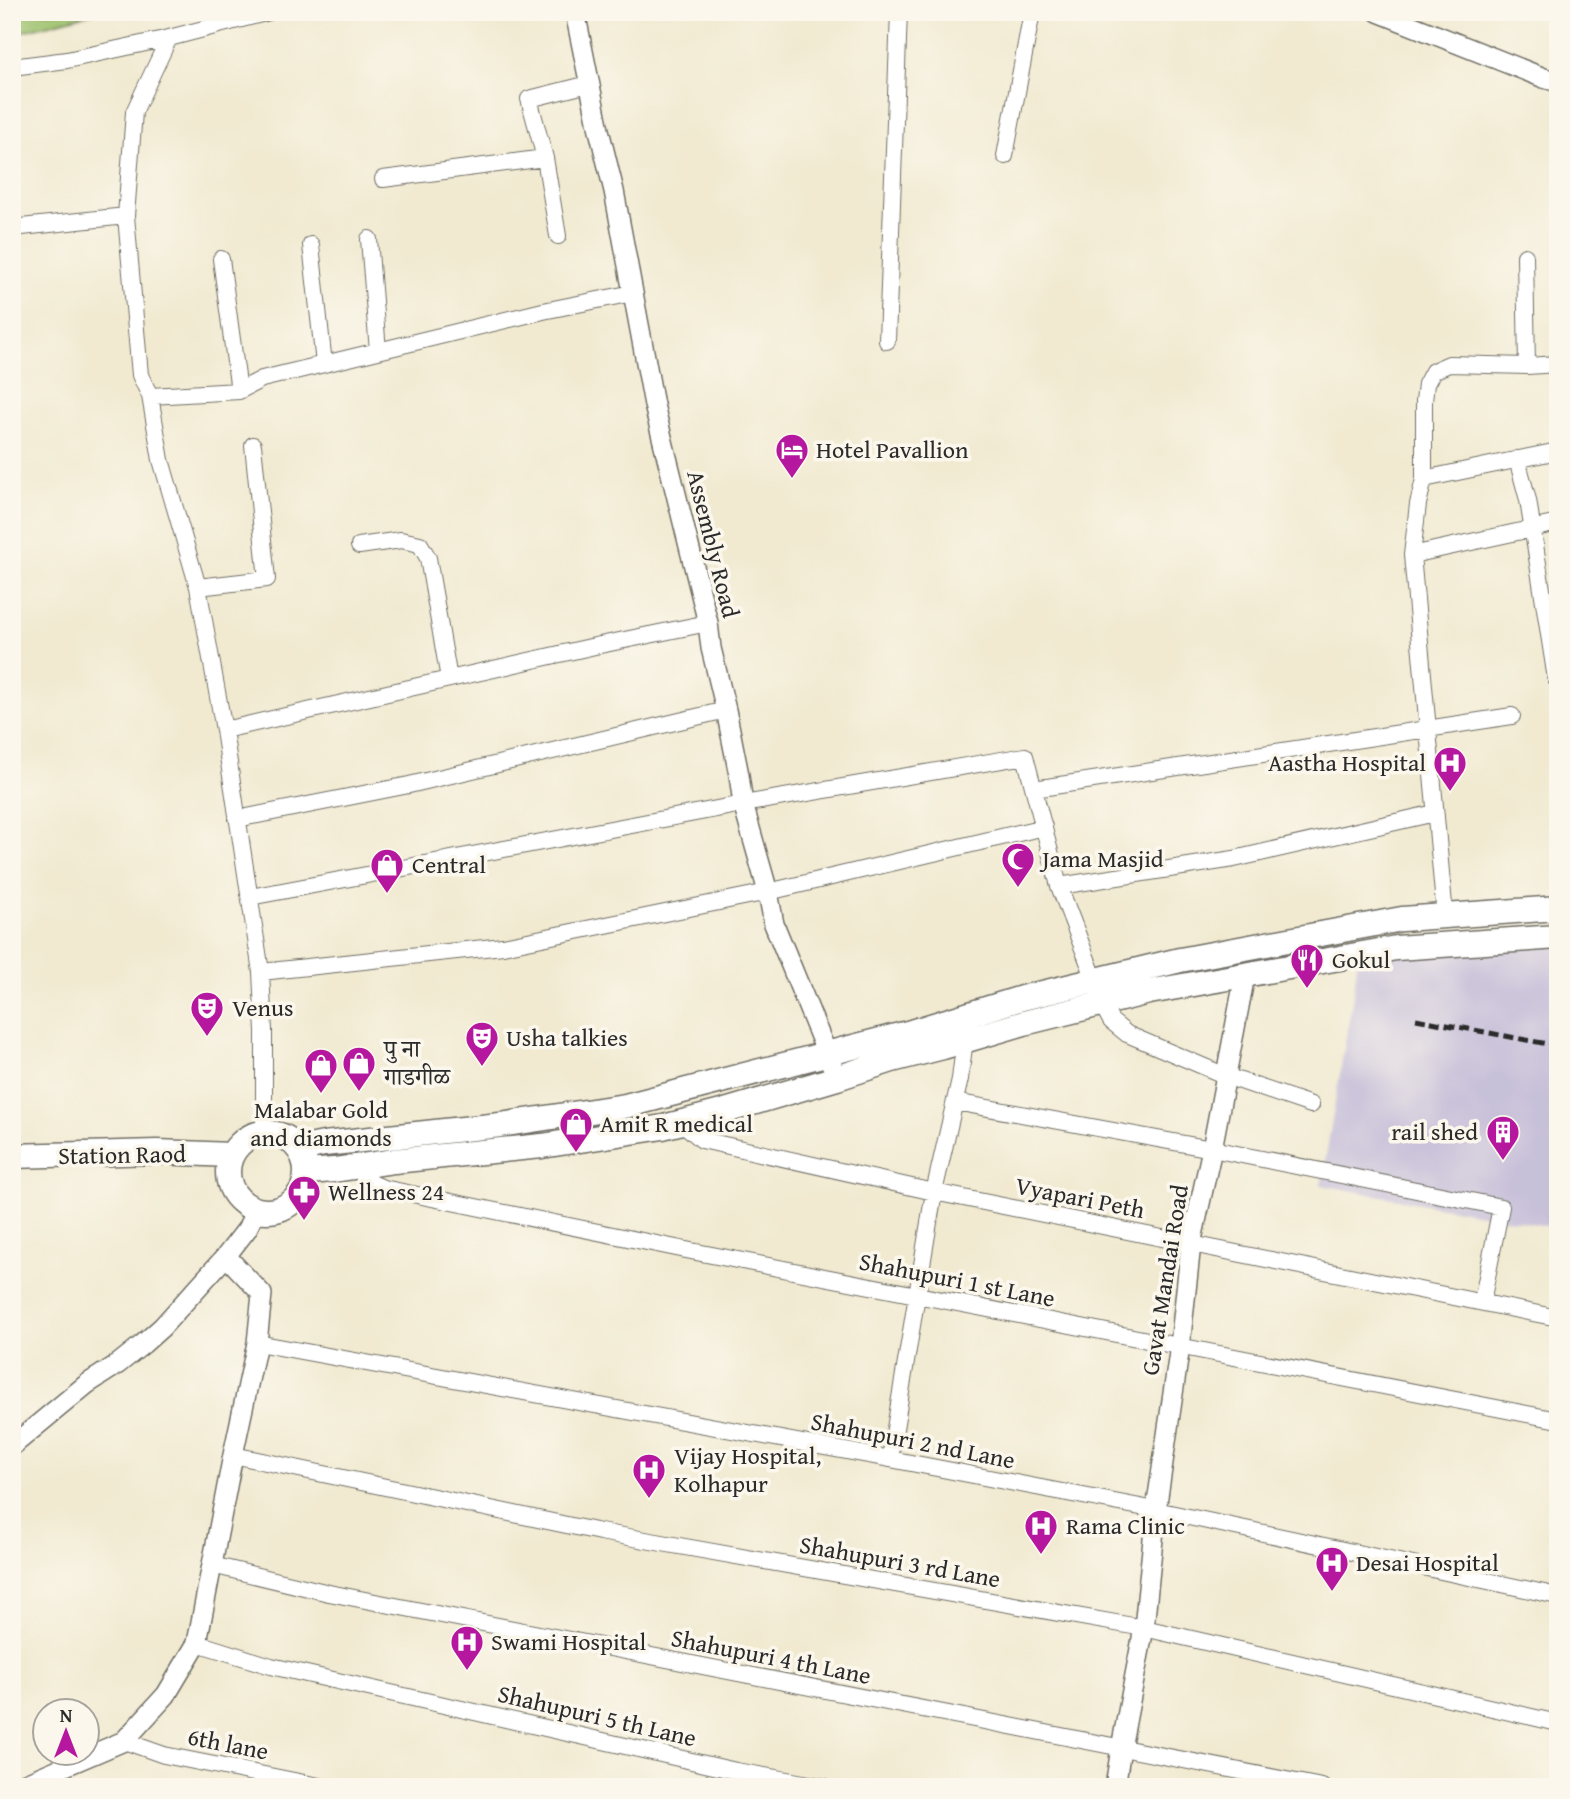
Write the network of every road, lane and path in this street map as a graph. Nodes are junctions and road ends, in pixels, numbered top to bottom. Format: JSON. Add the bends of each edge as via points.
{"nodes":[{"id":1,"x":269,"y":12,"type":"edge"},
{"id":2,"x":575,"y":12,"type":"edge"},
{"id":3,"x":899,"y":12,"type":"edge"},
{"id":4,"x":1032,"y":12,"type":"edge"},
{"id":5,"x":1378,"y":12,"type":"edge"},
{"id":6,"x":169,"y":38,"type":"junction"},
{"id":7,"x":12,"y":67,"type":"edge"},
{"id":8,"x":1558,"y":82,"type":"edge"},
{"id":9,"x":589,"y":84,"type":"junction"},
{"id":10,"x":1005,"y":156,"type":"dead end"},
{"id":11,"x":545,"y":158,"type":"junction"},
{"id":12,"x":383,"y":179,"type":"dead end"},
{"id":13,"x":127,"y":216,"type":"junction"},
{"id":14,"x":12,"y":228,"type":"edge"},
{"id":15,"x":558,"y":236,"type":"dead end"},
{"id":16,"x":369,"y":239,"type":"dead end"},
{"id":17,"x":311,"y":245,"type":"dead end"},
{"id":18,"x":1525,"y":256,"type":"dead end"},
{"id":19,"x":221,"y":259,"type":"dead end"},
{"id":20,"x":633,"y":293,"type":"junction"},
{"id":21,"x":887,"y":341,"type":"dead end"},
{"id":22,"x":377,"y":351,"type":"junction"},
{"id":23,"x":324,"y":364,"type":"junction"},
{"id":24,"x":1558,"y":364,"type":"edge"},
{"id":25,"x":1527,"y":366,"type":"junction"},
{"id":26,"x":239,"y":391,"type":"junction"},
{"id":27,"x":150,"y":396,"type":"junction"},
{"id":28,"x":254,"y":445,"type":"dead end"},
{"id":29,"x":1558,"y":451,"type":"edge"},
{"id":30,"x":1517,"y":459,"type":"junction"},
{"id":31,"x":1424,"y":479,"type":"junction"},
{"id":32,"x":1558,"y":523,"type":"edge"},
{"id":33,"x":1533,"y":528,"type":"junction"},
{"id":34,"x":359,"y":546,"type":"dead end"},
{"id":35,"x":1412,"y":555,"type":"junction"},
{"id":36,"x":198,"y":587,"type":"junction"},
{"id":37,"x":708,"y":623,"type":"junction"},
{"id":38,"x":449,"y":679,"type":"junction"},
{"id":39,"x":1556,"y":679,"type":"dead end"},
{"id":40,"x":726,"y":710,"type":"junction"},
{"id":41,"x":1512,"y":716,"type":"dead end"},
{"id":42,"x":1427,"y":729,"type":"junction"},
{"id":43,"x":223,"y":730,"type":"junction"},
{"id":44,"x":1034,"y":789,"type":"junction"},
{"id":45,"x":743,"y":804,"type":"junction"},
{"id":46,"x":1435,"y":813,"type":"junction"},
{"id":47,"x":237,"y":819,"type":"junction"},
{"id":48,"x":1044,"y":827,"type":"junction"},
{"id":49,"x":1059,"y":886,"type":"junction"},
{"id":50,"x":768,"y":892,"type":"junction"},
{"id":51,"x":250,"y":897,"type":"junction"},
{"id":52,"x":1558,"y":908,"type":"edge"},
{"id":53,"x":1445,"y":916,"type":"junction"},
{"id":54,"x":1558,"y":937,"type":"edge"},
{"id":55,"x":261,"y":972,"type":"junction"},
{"id":56,"x":1245,"y":975,"type":"junction"},
{"id":57,"x":1095,"y":980,"type":"junction"},
{"id":58,"x":1102,"y":1004,"type":"junction"},
{"id":59,"x":965,"y":1040,"type":"junction"},
{"id":60,"x":829,"y":1055,"type":"junction"},
{"id":61,"x":1226,"y":1076,"type":"junction"},
{"id":62,"x":837,"y":1078,"type":"junction"},
{"id":63,"x":955,"y":1102,"type":"junction"},
{"id":64,"x":1311,"y":1105,"type":"dead end"},
{"id":65,"x":682,"y":1123,"type":"junction"},
{"id":66,"x":264,"y":1133,"type":"junction"},
{"id":67,"x":1212,"y":1149,"type":"junction"},
{"id":68,"x":12,"y":1156,"type":"edge"},
{"id":69,"x":229,"y":1163,"type":"junction"},
{"id":70,"x":359,"y":1165,"type":"junction"},
{"id":71,"x":12,"y":1170,"type":"edge"},
{"id":72,"x":303,"y":1171,"type":"junction"},
{"id":73,"x":934,"y":1192,"type":"junction"},
{"id":74,"x":257,"y":1210,"type":"junction"},
{"id":75,"x":1191,"y":1244,"type":"junction"},
{"id":76,"x":226,"y":1256,"type":"junction"},
{"id":77,"x":918,"y":1295,"type":"junction"},
{"id":78,"x":1482,"y":1302,"type":"junction"},
{"id":79,"x":1558,"y":1318,"type":"edge"},
{"id":80,"x":257,"y":1343,"type":"junction"},
{"id":81,"x":1180,"y":1346,"type":"junction"},
{"id":82,"x":1558,"y":1420,"type":"edge"},
{"id":83,"x":12,"y":1446,"type":"edge"},
{"id":84,"x":233,"y":1455,"type":"junction"},
{"id":85,"x":890,"y":1459,"type":"junction"},
{"id":86,"x":1156,"y":1510,"type":"junction"},
{"id":87,"x":212,"y":1564,"type":"junction"},
{"id":88,"x":1558,"y":1596,"type":"edge"},
{"id":89,"x":1144,"y":1628,"type":"junction"},
{"id":90,"x":197,"y":1643,"type":"junction"},
{"id":91,"x":1558,"y":1723,"type":"edge"},
{"id":92,"x":124,"y":1741,"type":"junction"},
{"id":93,"x":1121,"y":1748,"type":"junction"},
{"id":94,"x":16,"y":1787,"type":"edge"},
{"id":95,"x":324,"y":1787,"type":"edge"},
{"id":96,"x":826,"y":1787,"type":"edge"},
{"id":97,"x":1115,"y":1787,"type":"edge"},
{"id":98,"x":1322,"y":1787,"type":"edge"}],
"edges":[{"from":1,"to":6,"type":"street"},
{"from":2,"to":9,"type":"street","name":"Assembly Road"},
{"from":3,"to":21,"type":"street"},
{"from":4,"to":10,"type":"street"},
{"from":5,"to":8,"type":"street"},
{"from":6,"to":7,"type":"street"},
{"from":6,"to":13,"type":"street","via":[[134,112]]},
{"from":9,"to":11,"type":"street","via":[[529,99]]},
{"from":9,"to":20,"type":"street","name":"Assembly Road"},
{"from":11,"to":12,"type":"street"},
{"from":11,"to":15,"type":"street"},
{"from":13,"to":14,"type":"street"},
{"from":13,"to":27,"type":"street","via":[[140,375]]},
{"from":16,"to":22,"type":"street"},
{"from":17,"to":23,"type":"street"},
{"from":18,"to":25,"type":"street"},
{"from":19,"to":26,"type":"street"},
{"from":20,"to":22,"type":"street"},
{"from":20,"to":37,"type":"street","name":"Assembly Road","via":[[654,405]]},
{"from":22,"to":23,"type":"street"},
{"from":23,"to":26,"type":"street","via":[[262,379]]},
{"from":24,"to":25,"type":"street"},
{"from":25,"to":31,"type":"street","via":[[1449,364],[1433,371],[1424,401]]},
{"from":26,"to":27,"type":"street"},
{"from":27,"to":36,"type":"street","via":[[162,460]]},
{"from":28,"to":36,"type":"street","via":[[267,579]]},
{"from":29,"to":30,"type":"street"},
{"from":30,"to":31,"type":"street"},
{"from":30,"to":33,"type":"street"},
{"from":31,"to":35,"type":"street"},
{"from":32,"to":33,"type":"street"},
{"from":33,"to":35,"type":"street"},
{"from":33,"to":39,"type":"street"},
{"from":34,"to":38,"type":"street","via":[[401,540],[420,544],[428,558]]},
{"from":35,"to":42,"type":"street"},
{"from":36,"to":43,"type":"street"},
{"from":37,"to":38,"type":"street"},
{"from":37,"to":40,"type":"street","name":"Assembly Road"},
{"from":38,"to":43,"type":"street"},
{"from":40,"to":45,"type":"street","name":"Assembly Road"},
{"from":40,"to":47,"type":"street","via":[[409,785]]},
{"from":41,"to":42,"type":"street"},
{"from":42,"to":44,"type":"street"},
{"from":42,"to":46,"type":"street"},
{"from":43,"to":47,"type":"street"},
{"from":44,"to":45,"type":"street","via":[[1025,756]]},
{"from":44,"to":48,"type":"street"},
{"from":45,"to":50,"type":"street","name":"Assembly Road"},
{"from":45,"to":51,"type":"street"},
{"from":46,"to":49,"type":"street","via":[[1234,859]]},
{"from":46,"to":53,"type":"street"},
{"from":47,"to":51,"type":"street"},
{"from":48,"to":49,"type":"street"},
{"from":48,"to":50,"type":"street"},
{"from":49,"to":57,"type":"street"},
{"from":50,"to":55,"type":"street","via":[[503,946]]},
{"from":50,"to":60,"type":"street","name":"Assembly Road","via":[[774,924]]},
{"from":51,"to":55,"type":"street"},
{"from":52,"to":53,"type":"highway"},
{"from":53,"to":57,"type":"highway","via":[[1371,924]]},
{"from":54,"to":56,"type":"highway","via":[[1396,948]]},
{"from":55,"to":66,"type":"street"},
{"from":56,"to":58,"type":"highway"},
{"from":56,"to":61,"type":"street","name":"Gavat Mandai Road"},
{"from":57,"to":58,"type":"street"},
{"from":57,"to":60,"type":"highway"},
{"from":58,"to":59,"type":"highway"},
{"from":58,"to":61,"type":"street","via":[[1111,1021],[1127,1034]]},
{"from":59,"to":62,"type":"highway"},
{"from":59,"to":63,"type":"street"},
{"from":60,"to":62,"type":"street","name":"Assembly Road"},
{"from":60,"to":72,"type":"highway","via":[[625,1106],[500,1125],[324,1143]]},
{"from":61,"to":64,"type":"street"},
{"from":61,"to":67,"type":"street","name":"Gavat Mandai Road"},
{"from":62,"to":65,"type":"highway"},
{"from":63,"to":67,"type":"street"},
{"from":63,"to":73,"type":"street"},
{"from":65,"to":70,"type":"highway","via":[[542,1146]]},
{"from":65,"to":73,"type":"street","name":"Vyapari Peth","via":[[702,1139]]},
{"from":66,"to":69,"type":"highway","via":[[239,1144]]},
{"from":66,"to":72,"type":"highway","via":[[287,1138]]},
{"from":67,"to":75,"type":"street","name":"Gavat Mandai Road"},
{"from":67,"to":78,"type":"street","via":[[1501,1207]]},
{"from":68,"to":69,"type":"highway","name":"Station Raod","via":[[157,1152]]},
{"from":69,"to":71,"type":"highway"},
{"from":69,"to":74,"type":"highway","via":[[232,1192]]},
{"from":70,"to":72,"type":"highway"},
{"from":70,"to":77,"type":"street","name":"Shahupuri 1 st Lane","via":[[365,1180],[383,1188]]},
{"from":72,"to":74,"type":"highway","via":[[296,1200],[277,1211]]},
{"from":73,"to":75,"type":"street","name":"Vyapari Peth"},
{"from":73,"to":77,"type":"street"},
{"from":74,"to":76,"type":"street"},
{"from":75,"to":78,"type":"street","name":"Vyapari Peth"},
{"from":75,"to":81,"type":"street","name":"Gavat Mandai Road"},
{"from":76,"to":80,"type":"street","via":[[262,1294]]},
{"from":76,"to":83,"type":"street","via":[[143,1344]]},
{"from":77,"to":81,"type":"street","name":"Shahupuri 1 st Lane"},
{"from":77,"to":85,"type":"street"},
{"from":78,"to":79,"type":"street","name":"Vyapari Peth"},
{"from":80,"to":84,"type":"street"},
{"from":80,"to":85,"type":"street","name":"Shahupuri 2 nd Lane"},
{"from":81,"to":82,"type":"street","name":"Shahupuri 1 st Lane"},
{"from":81,"to":86,"type":"street","name":"Gavat Mandai Road"},
{"from":84,"to":87,"type":"street"},
{"from":84,"to":89,"type":"street","name":"Shahupuri 3 rd Lane","via":[[600,1532]]},
{"from":85,"to":86,"type":"street","name":"Shahupuri 2 nd Lane"},
{"from":86,"to":88,"type":"street","name":"Shahupuri 2 nd Lane"},
{"from":86,"to":89,"type":"street","name":"Gavat Mandai Road"},
{"from":87,"to":90,"type":"street"},
{"from":87,"to":93,"type":"street","name":"Shahupuri 4 th Lane","via":[[329,1594]]},
{"from":89,"to":91,"type":"street","name":"Shahupuri 3 rd Lane"},
{"from":89,"to":93,"type":"street"},
{"from":90,"to":92,"type":"street","via":[[166,1695]]},
{"from":90,"to":96,"type":"street","name":"Shahupuri 5 th Lane","via":[[271,1667]]},
{"from":92,"to":94,"type":"street"},
{"from":92,"to":95,"type":"street","name":"6th lane","via":[[164,1755]]},
{"from":93,"to":97,"type":"street"},
{"from":93,"to":98,"type":"street","name":"Shahupuri 4 th Lane"}]}
